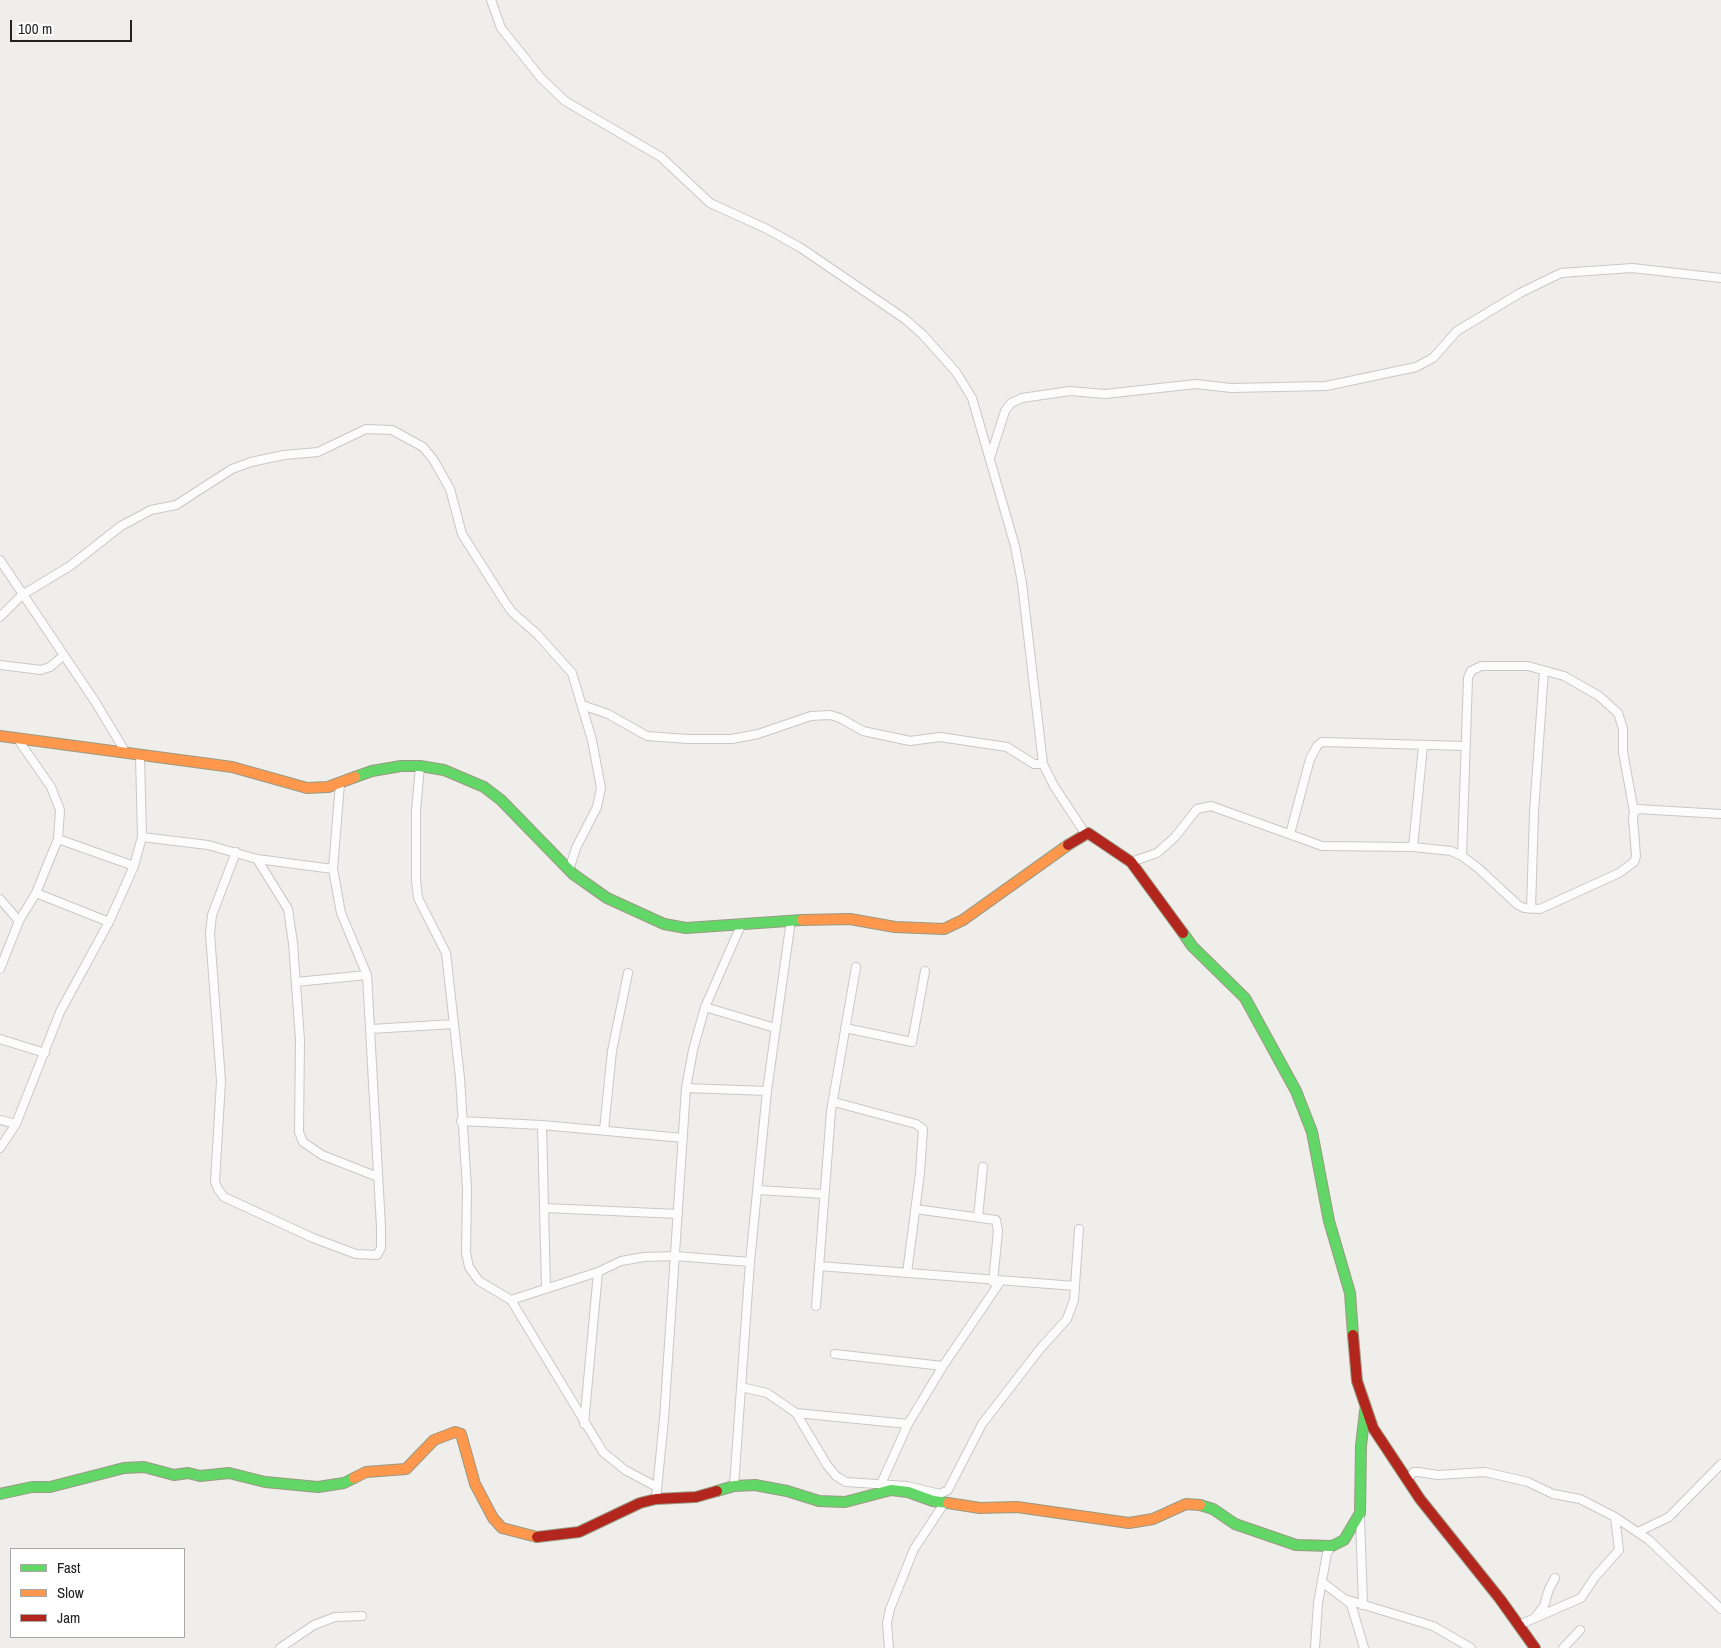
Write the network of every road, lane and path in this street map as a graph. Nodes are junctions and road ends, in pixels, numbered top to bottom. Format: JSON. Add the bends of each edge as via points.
{"nodes":[{"id":1,"x":491,"y":0,"type":"edge"},
{"id":2,"x":1721,"y":278,"type":"edge"},
{"id":3,"x":990,"y":458,"type":"junction"},
{"id":4,"x":0,"y":560,"type":"edge"},
{"id":5,"x":22,"y":595,"type":"junction"},
{"id":6,"x":0,"y":616,"type":"edge"},
{"id":7,"x":63,"y":656,"type":"junction"},
{"id":8,"x":0,"y":665,"type":"edge"},
{"id":9,"x":1544,"y":670,"type":"junction"},
{"id":10,"x":582,"y":705,"type":"junction"},
{"id":11,"x":0,"y":736,"type":"edge"},
{"id":12,"x":17,"y":738,"type":"junction"},
{"id":13,"x":1423,"y":746,"type":"junction"},
{"id":14,"x":1465,"y":746,"type":"junction"},
{"id":15,"x":126,"y":753,"type":"junction"},
{"id":16,"x":140,"y":756,"type":"junction"},
{"id":17,"x":1042,"y":764,"type":"junction"},
{"id":18,"x":420,"y":766,"type":"junction"},
{"id":19,"x":340,"y":783,"type":"junction"},
{"id":20,"x":1634,"y":812,"type":"junction"},
{"id":21,"x":1721,"y":814,"type":"edge"},
{"id":22,"x":1085,"y":833,"type":"junction"},
{"id":23,"x":1290,"y":834,"type":"junction"},
{"id":24,"x":142,"y":837,"type":"junction"},
{"id":25,"x":58,"y":839,"type":"junction"},
{"id":26,"x":1412,"y":847,"type":"junction"},
{"id":27,"x":236,"y":852,"type":"junction"},
{"id":28,"x":1462,"y":856,"type":"junction"},
{"id":29,"x":257,"y":859,"type":"junction"},
{"id":30,"x":1131,"y":862,"type":"junction"},
{"id":31,"x":134,"y":866,"type":"junction"},
{"id":32,"x":333,"y":869,"type":"junction"},
{"id":33,"x":569,"y":870,"type":"junction"},
{"id":34,"x":36,"y":892,"type":"junction"},
{"id":35,"x":0,"y":900,"type":"edge"},
{"id":36,"x":1531,"y":909,"type":"junction"},
{"id":37,"x":791,"y":920,"type":"junction"},
{"id":38,"x":19,"y":921,"type":"junction"},
{"id":39,"x":109,"y":922,"type":"junction"},
{"id":40,"x":742,"y":923,"type":"junction"},
{"id":41,"x":856,"y":967,"type":"dead end"},
{"id":42,"x":0,"y":969,"type":"edge"},
{"id":43,"x":925,"y":971,"type":"dead end"},
{"id":44,"x":628,"y":973,"type":"dead end"},
{"id":45,"x":367,"y":975,"type":"junction"},
{"id":46,"x":296,"y":982,"type":"junction"},
{"id":47,"x":705,"y":1008,"type":"junction"},
{"id":48,"x":454,"y":1024,"type":"junction"},
{"id":49,"x":776,"y":1028,"type":"junction"},
{"id":50,"x":846,"y":1028,"type":"junction"},
{"id":51,"x":371,"y":1029,"type":"junction"},
{"id":52,"x":0,"y":1039,"type":"edge"},
{"id":53,"x":45,"y":1053,"type":"junction"},
{"id":54,"x":686,"y":1088,"type":"junction"},
{"id":55,"x":768,"y":1091,"type":"junction"},
{"id":56,"x":834,"y":1102,"type":"junction"},
{"id":57,"x":0,"y":1120,"type":"edge"},
{"id":58,"x":461,"y":1121,"type":"junction"},
{"id":59,"x":16,"y":1124,"type":"junction"},
{"id":60,"x":542,"y":1125,"type":"junction"},
{"id":61,"x":604,"y":1130,"type":"junction"},
{"id":62,"x":683,"y":1138,"type":"junction"},
{"id":63,"x":0,"y":1148,"type":"edge"},
{"id":64,"x":983,"y":1167,"type":"dead end"},
{"id":65,"x":378,"y":1177,"type":"junction"},
{"id":66,"x":758,"y":1190,"type":"junction"},
{"id":67,"x":824,"y":1194,"type":"junction"},
{"id":68,"x":545,"y":1208,"type":"junction"},
{"id":69,"x":915,"y":1209,"type":"junction"},
{"id":70,"x":678,"y":1214,"type":"junction"},
{"id":71,"x":978,"y":1217,"type":"junction"},
{"id":72,"x":1079,"y":1229,"type":"dead end"},
{"id":73,"x":675,"y":1256,"type":"junction"},
{"id":74,"x":750,"y":1262,"type":"junction"},
{"id":75,"x":819,"y":1266,"type":"junction"},
{"id":76,"x":598,"y":1272,"type":"junction"},
{"id":77,"x":907,"y":1273,"type":"junction"},
{"id":78,"x":996,"y":1282,"type":"junction"},
{"id":79,"x":1075,"y":1286,"type":"junction"},
{"id":80,"x":546,"y":1288,"type":"junction"},
{"id":81,"x":512,"y":1300,"type":"junction"},
{"id":82,"x":816,"y":1306,"type":"dead end"},
{"id":83,"x":835,"y":1354,"type":"dead end"},
{"id":84,"x":944,"y":1366,"type":"junction"},
{"id":85,"x":741,"y":1387,"type":"junction"},
{"id":86,"x":1365,"y":1408,"type":"junction"},
{"id":87,"x":796,"y":1413,"type":"junction"},
{"id":88,"x":584,"y":1424,"type":"junction"},
{"id":89,"x":908,"y":1424,"type":"junction"},
{"id":90,"x":1721,"y":1464,"type":"edge"},
{"id":91,"x":1407,"y":1479,"type":"junction"},
{"id":92,"x":880,"y":1484,"type":"junction"},
{"id":93,"x":734,"y":1486,"type":"junction"},
{"id":94,"x":657,"y":1487,"type":"junction"},
{"id":95,"x":0,"y":1494,"type":"edge"},
{"id":96,"x":656,"y":1499,"type":"junction"},
{"id":97,"x":945,"y":1502,"type":"junction"},
{"id":98,"x":1360,"y":1513,"type":"junction"},
{"id":99,"x":1615,"y":1517,"type":"junction"},
{"id":100,"x":1638,"y":1532,"type":"junction"},
{"id":101,"x":1332,"y":1546,"type":"junction"},
{"id":102,"x":1555,"y":1578,"type":"dead end"},
{"id":103,"x":1322,"y":1582,"type":"junction"},
{"id":104,"x":1348,"y":1600,"type":"junction"},
{"id":105,"x":1363,"y":1605,"type":"junction"},
{"id":106,"x":1721,"y":1609,"type":"edge"},
{"id":107,"x":362,"y":1616,"type":"dead end"},
{"id":108,"x":1536,"y":1616,"type":"junction"},
{"id":109,"x":1519,"y":1625,"type":"junction"},
{"id":110,"x":1580,"y":1630,"type":"dead end"},
{"id":111,"x":280,"y":1648,"type":"edge"},
{"id":112,"x":889,"y":1648,"type":"edge"},
{"id":113,"x":1315,"y":1648,"type":"edge"},
{"id":114,"x":1364,"y":1648,"type":"edge"},
{"id":115,"x":1470,"y":1648,"type":"edge"},
{"id":116,"x":1534,"y":1648,"type":"edge"},
{"id":117,"x":1563,"y":1648,"type":"edge"}],
"edges":[{"from":1,"to":3,"type":"street","via":[[501,28],[541,78],[566,101],[661,157],[710,203],[801,248],[924,334],[956,372],[972,398]]},
{"from":2,"to":3,"type":"street","via":[[1632,268],[1561,272],[1520,292],[1457,331],[1433,358],[1416,367],[1326,386],[1231,388],[1196,384],[1105,394],[1070,391],[1022,398],[1010,403],[1005,410]]},
{"from":3,"to":17,"type":"street","via":[[1022,582]]},
{"from":4,"to":5,"type":"street"},
{"from":5,"to":6,"type":"street"},
{"from":5,"to":7,"type":"street"},
{"from":5,"to":10,"type":"street","via":[[70,566],[122,526],[151,510],[176,505],[232,469],[284,455],[318,452],[366,429],[392,430],[423,447],[433,459],[450,489],[462,534],[512,612],[572,673]]},
{"from":7,"to":8,"type":"street","via":[[50,667],[40,670]]},
{"from":7,"to":15,"type":"street"},
{"from":9,"to":14,"type":"street","via":[[1502,665],[1481,666],[1471,671]]},
{"from":9,"to":20,"type":"street","via":[[1564,676],[1599,696],[1618,713]]},
{"from":9,"to":36,"type":"street"},
{"from":10,"to":17,"type":"street","via":[[608,714],[647,736],[732,739],[811,716],[830,715],[863,731],[910,741],[940,737],[1007,747],[1034,764]]},
{"from":10,"to":33,"type":"street","via":[[601,794]]},
{"from":11,"to":12,"type":"street"},
{"from":12,"to":15,"type":"street"},
{"from":12,"to":25,"type":"street","via":[[51,787],[60,810]]},
{"from":13,"to":14,"type":"street"},
{"from":13,"to":23,"type":"street","via":[[1322,742],[1317,746],[1302,784]]},
{"from":13,"to":26,"type":"street"},
{"from":14,"to":28,"type":"street"},
{"from":15,"to":16,"type":"street"},
{"from":16,"to":19,"type":"street","via":[[232,767],[307,788]]},
{"from":16,"to":24,"type":"street"},
{"from":17,"to":22,"type":"street"},
{"from":18,"to":19,"type":"street","via":[[372,771]]},
{"from":18,"to":33,"type":"street","via":[[444,770],[484,787],[501,800]]},
{"from":18,"to":48,"type":"street","via":[[416,811],[418,898],[446,953]]},
{"from":19,"to":32,"type":"street"},
{"from":20,"to":21,"type":"street","via":[[1649,809]]},
{"from":20,"to":36,"type":"street","via":[[1634,862],[1619,873],[1552,904]]},
{"from":22,"to":30,"type":"street"},
{"from":22,"to":37,"type":"street","via":[[969,916],[944,928],[895,927],[850,919]]},
{"from":23,"to":26,"type":"street","via":[[1328,846]]},
{"from":23,"to":30,"type":"street","via":[[1228,811],[1202,807],[1193,812],[1175,837],[1157,853]]},
{"from":24,"to":27,"type":"street","via":[[208,845]]},
{"from":24,"to":31,"type":"street"},
{"from":25,"to":31,"type":"street"},
{"from":25,"to":34,"type":"street"},
{"from":26,"to":28,"type":"street","via":[[1451,851]]},
{"from":27,"to":29,"type":"street"},
{"from":27,"to":65,"type":"street","via":[[212,915],[210,934],[221,1081],[215,1182],[218,1190],[224,1197],[312,1238],[356,1254],[377,1255],[381,1248]]},
{"from":28,"to":36,"type":"street","via":[[1510,899]]},
{"from":29,"to":32,"type":"street"},
{"from":29,"to":46,"type":"street","via":[[288,909]]},
{"from":30,"to":86,"type":"street","via":[[1192,946],[1245,998],[1296,1091],[1312,1132],[1329,1221],[1350,1293],[1353,1353]]},
{"from":31,"to":39,"type":"street"},
{"from":32,"to":45,"type":"street","via":[[341,913]]},
{"from":33,"to":40,"type":"street","via":[[607,898],[664,924],[686,928]]},
{"from":34,"to":38,"type":"street"},
{"from":34,"to":39,"type":"street"},
{"from":35,"to":38,"type":"street"},
{"from":37,"to":40,"type":"street"},
{"from":37,"to":49,"type":"street"},
{"from":38,"to":42,"type":"street"},
{"from":39,"to":53,"type":"street","via":[[60,1012]]},
{"from":40,"to":47,"type":"street"},
{"from":41,"to":50,"type":"street"},
{"from":43,"to":50,"type":"street","via":[[912,1042]]},
{"from":44,"to":61,"type":"street","via":[[612,1051]]},
{"from":45,"to":46,"type":"street"},
{"from":45,"to":51,"type":"street"},
{"from":46,"to":65,"type":"street","via":[[301,1090],[299,1132],[303,1142],[322,1155]]},
{"from":47,"to":49,"type":"street"},
{"from":47,"to":54,"type":"street"},
{"from":48,"to":51,"type":"street"},
{"from":48,"to":58,"type":"street"},
{"from":49,"to":55,"type":"street"},
{"from":50,"to":56,"type":"street"},
{"from":51,"to":65,"type":"street"},
{"from":52,"to":53,"type":"street"},
{"from":53,"to":59,"type":"street"},
{"from":54,"to":55,"type":"street"},
{"from":54,"to":62,"type":"street"},
{"from":55,"to":66,"type":"street"},
{"from":56,"to":67,"type":"street"},
{"from":56,"to":69,"type":"street","via":[[916,1124],[923,1129]]},
{"from":57,"to":59,"type":"street"},
{"from":58,"to":60,"type":"street"},
{"from":58,"to":81,"type":"street","via":[[467,1190],[466,1253],[470,1267],[480,1281]]},
{"from":59,"to":63,"type":"street"},
{"from":60,"to":61,"type":"street"},
{"from":60,"to":68,"type":"street"},
{"from":61,"to":62,"type":"street"},
{"from":62,"to":70,"type":"street"},
{"from":64,"to":71,"type":"street"},
{"from":66,"to":67,"type":"street"},
{"from":66,"to":74,"type":"street"},
{"from":67,"to":75,"type":"street"},
{"from":68,"to":70,"type":"street"},
{"from":68,"to":80,"type":"street"},
{"from":69,"to":71,"type":"street"},
{"from":69,"to":77,"type":"street"},
{"from":70,"to":73,"type":"street"},
{"from":71,"to":78,"type":"street","via":[[998,1223]]},
{"from":72,"to":79,"type":"street"},
{"from":73,"to":74,"type":"street"},
{"from":73,"to":76,"type":"street","via":[[621,1261]]},
{"from":73,"to":94,"type":"street"},
{"from":74,"to":85,"type":"street"},
{"from":75,"to":77,"type":"street"},
{"from":75,"to":82,"type":"street"},
{"from":76,"to":80,"type":"street"},
{"from":76,"to":88,"type":"street"},
{"from":77,"to":78,"type":"street"},
{"from":78,"to":79,"type":"street"},
{"from":78,"to":84,"type":"street"},
{"from":79,"to":92,"type":"street","via":[[1067,1319],[982,1424],[948,1490],[940,1494]]},
{"from":80,"to":81,"type":"street"},
{"from":81,"to":88,"type":"street"},
{"from":83,"to":84,"type":"street"},
{"from":84,"to":89,"type":"street"},
{"from":85,"to":87,"type":"street","via":[[767,1393]]},
{"from":85,"to":93,"type":"street"},
{"from":86,"to":91,"type":"street","via":[[1373,1428]]},
{"from":86,"to":98,"type":"street"},
{"from":87,"to":89,"type":"street"},
{"from":87,"to":92,"type":"street","via":[[836,1476],[846,1482]]},
{"from":88,"to":94,"type":"street","via":[[603,1452],[625,1470]]},
{"from":89,"to":92,"type":"street"},
{"from":90,"to":100,"type":"street","via":[[1668,1517]]},
{"from":91,"to":99,"type":"street","via":[[1414,1472],[1485,1472],[1528,1482],[1558,1496],[1580,1499]]},
{"from":91,"to":109,"type":"street"},
{"from":93,"to":96,"type":"street","via":[[696,1497]]},
{"from":93,"to":97,"type":"street","via":[[764,1485],[819,1501],[845,1502],[891,1490]]},
{"from":94,"to":96,"type":"street"},
{"from":95,"to":96,"type":"street","via":[[50,1487],[124,1468],[144,1467],[174,1475],[229,1473],[265,1482],[318,1487],[344,1483],[366,1472],[403,1471],[434,1440],[455,1432],[463,1438],[483,1503],[502,1528],[509,1532],[543,1538],[579,1532],[640,1503]]},
{"from":97,"to":101,"type":"street","via":[[980,1508],[1017,1507],[1129,1522],[1153,1519],[1186,1504],[1198,1504],[1213,1509],[1234,1524],[1274,1539],[1296,1545]]},
{"from":97,"to":112,"type":"street","via":[[914,1549],[890,1609],[887,1623]]},
{"from":98,"to":101,"type":"street","via":[[1344,1540]]},
{"from":98,"to":105,"type":"street"},
{"from":99,"to":100,"type":"street"},
{"from":99,"to":108,"type":"street","via":[[1620,1550],[1613,1559],[1581,1598]]},
{"from":100,"to":106,"type":"street"},
{"from":101,"to":103,"type":"street","via":[[1327,1553]]},
{"from":102,"to":108,"type":"street","via":[[1544,1606]]},
{"from":103,"to":104,"type":"street"},
{"from":103,"to":113,"type":"street"},
{"from":104,"to":105,"type":"street"},
{"from":104,"to":114,"type":"street"},
{"from":105,"to":115,"type":"street","via":[[1439,1628]]},
{"from":107,"to":111,"type":"street","via":[[335,1617],[314,1625]]},
{"from":108,"to":109,"type":"street"},
{"from":109,"to":116,"type":"street"},
{"from":110,"to":117,"type":"street"}]}
